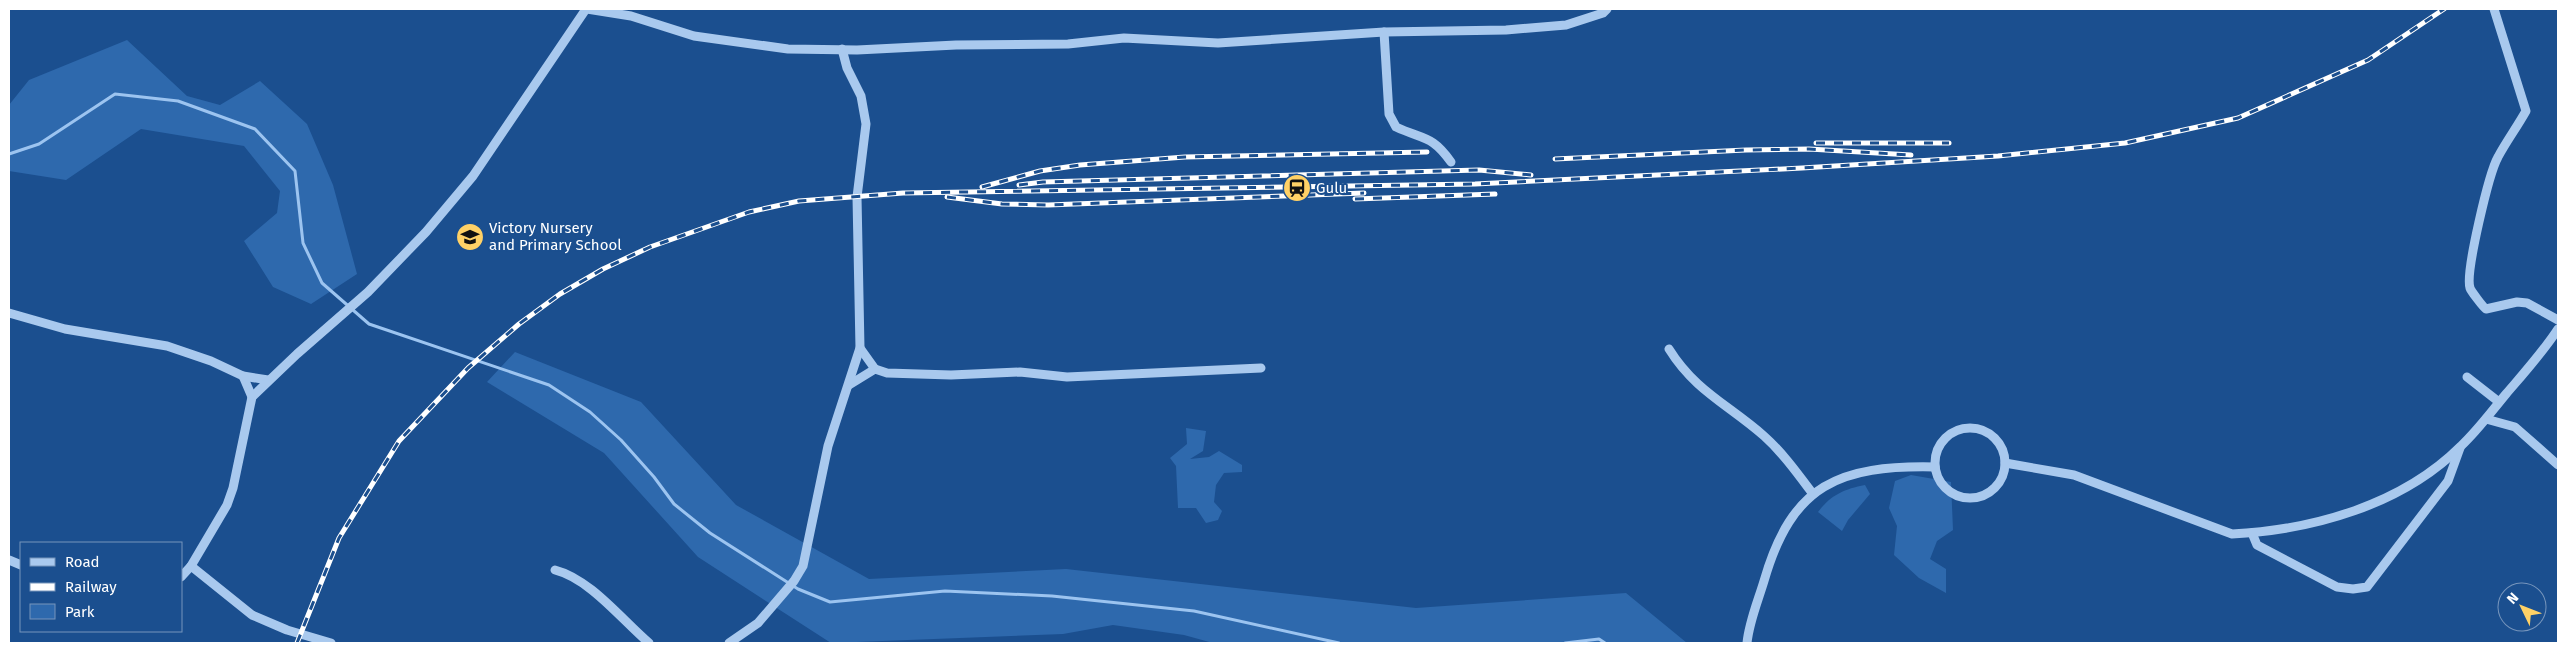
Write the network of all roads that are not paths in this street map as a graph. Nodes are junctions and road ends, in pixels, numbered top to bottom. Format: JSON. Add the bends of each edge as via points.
{"nodes":[{"id":1,"x":587,"y":9,"type":"edge"},
{"id":2,"x":1607,"y":9,"type":"edge"},
{"id":3,"x":2494,"y":9,"type":"edge"},
{"id":4,"x":1384,"y":32,"type":"junction"},
{"id":5,"x":842,"y":49,"type":"junction"},
{"id":6,"x":1452,"y":162,"type":"dead end"},
{"id":7,"x":9,"y":313,"type":"edge"},
{"id":8,"x":2558,"y":320,"type":"edge"},
{"id":9,"x":2558,"y":329,"type":"edge"},
{"id":10,"x":860,"y":348,"type":"junction"},
{"id":11,"x":1669,"y":349,"type":"dead end"},
{"id":12,"x":1261,"y":368,"type":"dead end"},
{"id":13,"x":875,"y":369,"type":"junction"},
{"id":14,"x":243,"y":376,"type":"junction"},
{"id":15,"x":2467,"y":377,"type":"dead end"},
{"id":16,"x":268,"y":380,"type":"junction"},
{"id":17,"x":849,"y":385,"type":"junction"},
{"id":18,"x":252,"y":397,"type":"junction"},
{"id":19,"x":2500,"y":402,"type":"junction"},
{"id":20,"x":2486,"y":419,"type":"junction"},
{"id":21,"x":2460,"y":447,"type":"junction"},
{"id":22,"x":2005,"y":463,"type":"junction"},
{"id":23,"x":2558,"y":465,"type":"edge"},
{"id":24,"x":1935,"y":468,"type":"junction"},
{"id":25,"x":1814,"y":494,"type":"junction"},
{"id":26,"x":2252,"y":533,"type":"junction"},
{"id":27,"x":191,"y":566,"type":"junction"},
{"id":28,"x":555,"y":570,"type":"dead end"},
{"id":29,"x":182,"y":576,"type":"edge"},
{"id":30,"x":331,"y":643,"type":"edge"},
{"id":31,"x":648,"y":643,"type":"edge"},
{"id":32,"x":729,"y":643,"type":"edge"},
{"id":33,"x":1747,"y":643,"type":"edge"}],
"edges":[{"from":1,"to":5,"type":"street","via":[[631,16],[694,36],[788,48]]},
{"from":1,"to":16,"type":"street","via":[[473,176],[426,232],[368,292]]},
{"from":2,"to":4,"type":"street","via":[[1566,25],[1506,30]]},
{"from":3,"to":8,"type":"street","via":[[2526,111],[2497,159],[2484,197],[2470,271],[2470,290],[2486,309],[2527,303]]},
{"from":4,"to":5,"type":"street","via":[[1218,44],[1124,38],[1068,44]]},
{"from":4,"to":6,"type":"street","via":[[1389,114],[1396,127],[1428,138]]},
{"from":5,"to":10,"type":"street","via":[[861,96],[866,124],[857,197]]},
{"from":7,"to":14,"type":"street","via":[[65,329],[167,346]]},
{"from":9,"to":19,"type":"street"},
{"from":10,"to":13,"type":"street"},
{"from":10,"to":17,"type":"street"},
{"from":11,"to":25,"type":"street","via":[[1680,366],[1706,392],[1779,450]]},
{"from":12,"to":13,"type":"street","via":[[1068,377],[1020,372],[886,373]]},
{"from":13,"to":17,"type":"street"},
{"from":14,"to":16,"type":"street"},
{"from":14,"to":18,"type":"street"},
{"from":15,"to":19,"type":"street"},
{"from":16,"to":18,"type":"street"},
{"from":17,"to":32,"type":"street","via":[[828,446],[802,566],[794,581],[758,622]]},
{"from":18,"to":27,"type":"street","via":[[227,505]]},
{"from":19,"to":20,"type":"street"},
{"from":20,"to":21,"type":"street"},
{"from":20,"to":23,"type":"street","via":[[2515,427]]},
{"from":21,"to":26,"type":"street","via":[[2429,473],[2380,501],[2338,518]]},
{"from":21,"to":26,"type":"street","via":[[2448,481],[2366,587],[2338,587],[2257,546]]},
{"from":22,"to":24,"type":"street","via":[[1997,486],[1982,496],[1964,498],[1947,490]]},
{"from":22,"to":24,"type":"street","via":[[2004,450],[1993,435],[1976,427],[1957,429],[1942,440],[1934,457]]},
{"from":22,"to":26,"type":"street","via":[[2074,474],[2232,534]]},
{"from":24,"to":25,"type":"street","via":[[1879,468],[1852,473],[1825,485]]},
{"from":25,"to":33,"type":"street","via":[[1796,510],[1777,540]]},
{"from":27,"to":29,"type":"street"},
{"from":27,"to":30,"type":"street","via":[[252,615]]},
{"from":28,"to":31,"type":"street","via":[[572,575],[587,586]]}]}
